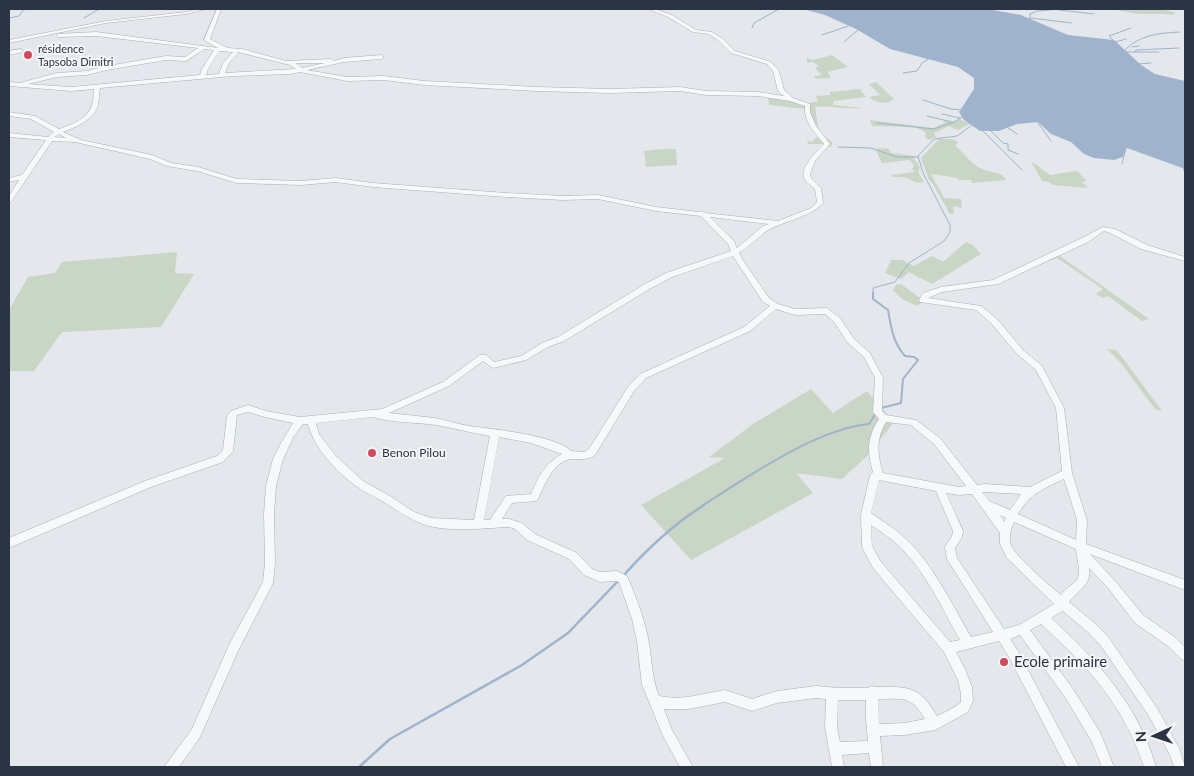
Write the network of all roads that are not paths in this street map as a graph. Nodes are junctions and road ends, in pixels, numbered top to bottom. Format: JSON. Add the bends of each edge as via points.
{"nodes":[{"id":1,"x":204,"y":9,"type":"edge"},
{"id":2,"x":218,"y":9,"type":"edge"},
{"id":3,"x":650,"y":9,"type":"edge"},
{"id":4,"x":36,"y":37,"type":"junction"},
{"id":5,"x":9,"y":42,"type":"edge"},
{"id":6,"x":217,"y":46,"type":"junction"},
{"id":7,"x":207,"y":48,"type":"junction"},
{"id":8,"x":237,"y":50,"type":"junction"},
{"id":9,"x":21,"y":51,"type":"dead end"},
{"id":10,"x":9,"y":53,"type":"edge"},
{"id":11,"x":381,"y":57,"type":"dead end"},
{"id":12,"x":344,"y":60,"type":"junction"},
{"id":13,"x":287,"y":62,"type":"junction"},
{"id":14,"x":303,"y":70,"type":"junction"},
{"id":15,"x":221,"y":75,"type":"junction"},
{"id":16,"x":203,"y":76,"type":"junction"},
{"id":17,"x":9,"y":84,"type":"edge"},
{"id":18,"x":20,"y":85,"type":"junction"},
{"id":19,"x":98,"y":87,"type":"junction"},
{"id":20,"x":9,"y":90,"type":"edge"},
{"id":21,"x":791,"y":99,"type":"junction"},
{"id":22,"x":9,"y":114,"type":"edge"},
{"id":23,"x":58,"y":132,"type":"junction"},
{"id":24,"x":9,"y":135,"type":"edge"},
{"id":25,"x":50,"y":139,"type":"junction"},
{"id":26,"x":80,"y":142,"type":"junction"},
{"id":27,"x":24,"y":177,"type":"junction"},
{"id":28,"x":9,"y":180,"type":"edge"},
{"id":29,"x":9,"y":202,"type":"edge"},
{"id":30,"x":702,"y":213,"type":"junction"},
{"id":31,"x":778,"y":223,"type":"junction"},
{"id":32,"x":735,"y":252,"type":"junction"},
{"id":33,"x":1185,"y":259,"type":"edge"},
{"id":34,"x":775,"y":306,"type":"junction"},
{"id":35,"x":376,"y":414,"type":"junction"},
{"id":36,"x":884,"y":418,"type":"junction"},
{"id":37,"x":305,"y":420,"type":"junction"},
{"id":38,"x":495,"y":432,"type":"junction"},
{"id":39,"x":568,"y":455,"type":"junction"},
{"id":40,"x":1067,"y":473,"type":"junction"},
{"id":41,"x":879,"y":476,"type":"junction"},
{"id":42,"x":939,"y":487,"type":"junction"},
{"id":43,"x":974,"y":491,"type":"junction"},
{"id":44,"x":1031,"y":491,"type":"junction"},
{"id":45,"x":986,"y":504,"type":"junction"},
{"id":46,"x":866,"y":515,"type":"junction"},
{"id":47,"x":1012,"y":516,"type":"junction"},
{"id":48,"x":478,"y":524,"type":"junction"},
{"id":49,"x":493,"y":524,"type":"junction"},
{"id":50,"x":1005,"y":532,"type":"junction"},
{"id":51,"x":9,"y":543,"type":"edge"},
{"id":52,"x":1081,"y":549,"type":"junction"},
{"id":53,"x":1185,"y":585,"type":"edge"},
{"id":54,"x":1063,"y":603,"type":"junction"},
{"id":55,"x":1041,"y":617,"type":"junction"},
{"id":56,"x":1022,"y":629,"type":"junction"},
{"id":57,"x":1000,"y":636,"type":"junction"},
{"id":58,"x":968,"y":642,"type":"junction"},
{"id":59,"x":948,"y":648,"type":"junction"},
{"id":60,"x":1185,"y":654,"type":"edge"},
{"id":61,"x":872,"y":692,"type":"junction"},
{"id":62,"x":832,"y":693,"type":"junction"},
{"id":63,"x":654,"y":702,"type":"junction"},
{"id":64,"x":935,"y":724,"type":"junction"},
{"id":65,"x":873,"y":730,"type":"junction"},
{"id":66,"x":874,"y":747,"type":"junction"},
{"id":67,"x":834,"y":749,"type":"junction"},
{"id":68,"x":172,"y":767,"type":"edge"},
{"id":69,"x":687,"y":767,"type":"edge"},
{"id":70,"x":838,"y":767,"type":"edge"},
{"id":71,"x":877,"y":767,"type":"edge"},
{"id":72,"x":1072,"y":767,"type":"edge"},
{"id":73,"x":1108,"y":767,"type":"edge"},
{"id":74,"x":1150,"y":767,"type":"edge"},
{"id":75,"x":1180,"y":767,"type":"edge"}],
"edges":[{"from":1,"to":4,"type":"street","via":[[106,22]]},
{"from":2,"to":6,"type":"street","via":[[206,40]]},
{"from":3,"to":21,"type":"street","via":[[695,31],[710,33],[733,52],[771,64],[780,90]]},
{"from":4,"to":5,"type":"street"},
{"from":4,"to":7,"type":"street","via":[[96,34]]},
{"from":6,"to":7,"type":"street"},
{"from":6,"to":8,"type":"street"},
{"from":6,"to":16,"type":"street"},
{"from":7,"to":18,"type":"street","via":[[186,59],[166,58],[48,77]]},
{"from":8,"to":13,"type":"street"},
{"from":8,"to":15,"type":"street"},
{"from":9,"to":10,"type":"street"},
{"from":11,"to":12,"type":"street"},
{"from":12,"to":13,"type":"street"},
{"from":12,"to":14,"type":"street"},
{"from":13,"to":14,"type":"street"},
{"from":14,"to":15,"type":"street"},
{"from":14,"to":21,"type":"street","via":[[347,79],[384,78],[485,87],[610,91],[680,89]]},
{"from":15,"to":16,"type":"street"},
{"from":16,"to":19,"type":"street"},
{"from":17,"to":18,"type":"street"},
{"from":18,"to":19,"type":"street","via":[[68,89]]},
{"from":18,"to":20,"type":"street"},
{"from":19,"to":23,"type":"street","via":[[95,105],[87,117]]},
{"from":21,"to":31,"type":"street","via":[[808,105],[807,112],[816,132],[828,144],[812,160],[807,174],[818,188],[820,203],[814,209]]},
{"from":22,"to":23,"type":"street","via":[[33,117]]},
{"from":23,"to":25,"type":"street"},
{"from":23,"to":26,"type":"street"},
{"from":24,"to":25,"type":"street"},
{"from":25,"to":26,"type":"street"},
{"from":25,"to":27,"type":"street"},
{"from":26,"to":30,"type":"street","via":[[237,181],[301,183],[336,180],[506,195],[598,197],[656,209]]},
{"from":27,"to":28,"type":"street"},
{"from":27,"to":29,"type":"street"},
{"from":30,"to":31,"type":"street"},
{"from":30,"to":32,"type":"street","via":[[728,239]]},
{"from":31,"to":32,"type":"street","via":[[766,228]]},
{"from":32,"to":34,"type":"street","via":[[763,298]]},
{"from":32,"to":35,"type":"street","via":[[669,275],[523,358],[493,365],[483,357],[446,384]]},
{"from":33,"to":40,"type":"street","via":[[1144,248],[1103,229],[995,282],[941,290],[923,300],[978,308],[1039,368],[1060,408]]},
{"from":34,"to":36,"type":"street","via":[[794,312],[827,311],[833,316],[851,341],[867,355],[879,378],[876,409]]},
{"from":34,"to":39,"type":"street","via":[[747,329],[644,376],[631,389],[592,452],[586,456]]},
{"from":35,"to":37,"type":"street"},
{"from":35,"to":38,"type":"street"},
{"from":36,"to":41,"type":"street","via":[[873,435],[872,443]]},
{"from":36,"to":43,"type":"street","via":[[913,422],[928,432]]},
{"from":37,"to":48,"type":"street","via":[[333,459],[360,484],[418,518],[431,522]]},
{"from":37,"to":51,"type":"street","via":[[248,408],[234,413],[228,451],[220,459],[148,484]]},
{"from":37,"to":68,"type":"street","via":[[289,435],[272,479],[268,515],[268,583],[234,647],[196,733]]},
{"from":38,"to":39,"type":"street","via":[[534,439]]},
{"from":38,"to":48,"type":"street"},
{"from":39,"to":49,"type":"street","via":[[547,471],[534,498],[509,499]]},
{"from":40,"to":44,"type":"street"},
{"from":40,"to":52,"type":"street","via":[[1082,520]]},
{"from":41,"to":42,"type":"street"},
{"from":41,"to":46,"type":"street","via":[[874,476]]},
{"from":42,"to":43,"type":"street"},
{"from":42,"to":57,"type":"street","via":[[958,531],[950,547],[952,559]]},
{"from":43,"to":44,"type":"street","via":[[985,488]]},
{"from":43,"to":45,"type":"street"},
{"from":44,"to":47,"type":"street"},
{"from":45,"to":47,"type":"street"},
{"from":45,"to":50,"type":"street"},
{"from":46,"to":58,"type":"street","via":[[912,553]]},
{"from":46,"to":59,"type":"street","via":[[867,547],[877,565]]},
{"from":47,"to":50,"type":"street"},
{"from":47,"to":52,"type":"street"},
{"from":48,"to":49,"type":"street"},
{"from":49,"to":63,"type":"street","via":[[518,526],[531,537],[573,556],[588,572],[623,579],[638,619],[648,685]]},
{"from":50,"to":54,"type":"street","via":[[1005,544],[1011,555]]},
{"from":52,"to":53,"type":"street"},
{"from":52,"to":54,"type":"street","via":[[1084,579]]},
{"from":52,"to":60,"type":"street","via":[[1139,619]]},
{"from":54,"to":55,"type":"street"},
{"from":54,"to":75,"type":"street","via":[[1093,629],[1120,662],[1165,731]]},
{"from":55,"to":56,"type":"street"},
{"from":55,"to":74,"type":"street","via":[[1093,668],[1117,698],[1142,738]]},
{"from":56,"to":57,"type":"street"},
{"from":56,"to":73,"type":"street","via":[[1096,736]]},
{"from":57,"to":58,"type":"street"},
{"from":57,"to":72,"type":"street","via":[[1014,655]]},
{"from":58,"to":59,"type":"street"},
{"from":59,"to":64,"type":"street","via":[[966,685],[967,702],[962,710]]},
{"from":61,"to":62,"type":"street"},
{"from":61,"to":64,"type":"street","via":[[905,693],[917,698]]},
{"from":61,"to":65,"type":"street"},
{"from":62,"to":63,"type":"street","via":[[785,696],[752,705],[725,696],[688,703]]},
{"from":62,"to":67,"type":"street"},
{"from":63,"to":69,"type":"street"},
{"from":64,"to":65,"type":"street","via":[[922,728]]},
{"from":65,"to":66,"type":"street"},
{"from":66,"to":67,"type":"street"},
{"from":66,"to":71,"type":"street"},
{"from":67,"to":70,"type":"street"}]}
